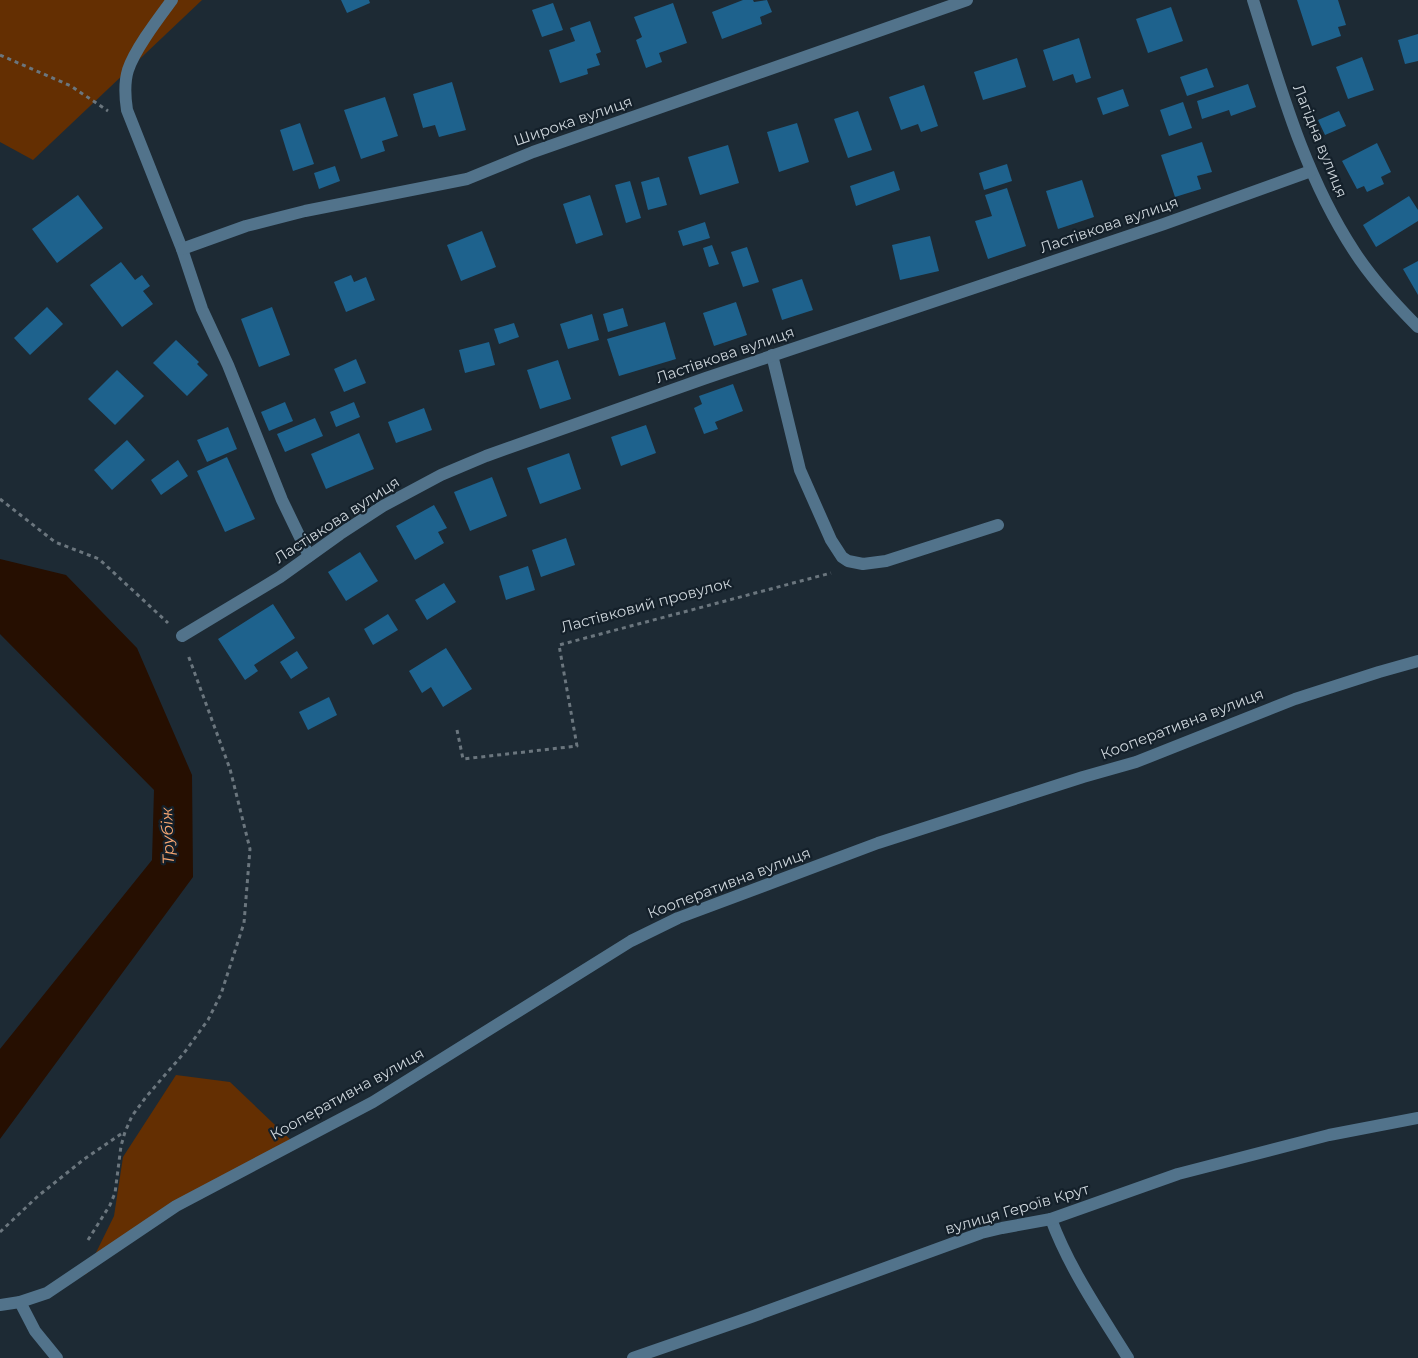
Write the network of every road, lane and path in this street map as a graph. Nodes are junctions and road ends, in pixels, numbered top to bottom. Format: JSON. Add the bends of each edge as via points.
{"nodes":[{"id":1,"x":172,"y":0,"type":"edge"},
{"id":2,"x":967,"y":0,"type":"edge"},
{"id":3,"x":1253,"y":0,"type":"edge"},
{"id":4,"x":0,"y":55,"type":"edge"},
{"id":5,"x":133,"y":129,"type":"junction"},
{"id":6,"x":1311,"y":171,"type":"junction"},
{"id":7,"x":182,"y":249,"type":"junction"},
{"id":8,"x":1418,"y":327,"type":"edge"},
{"id":9,"x":772,"y":355,"type":"junction"},
{"id":10,"x":0,"y":499,"type":"edge"},
{"id":11,"x":998,"y":525,"type":"dead end"},
{"id":12,"x":309,"y":556,"type":"junction"},
{"id":13,"x":863,"y":564,"type":"junction"},
{"id":14,"x":182,"y":636,"type":"junction"},
{"id":15,"x":1418,"y":661,"type":"edge"},
{"id":16,"x":457,"y":730,"type":"dead end"},
{"id":17,"x":1418,"y":1118,"type":"edge"},
{"id":18,"x":125,"y":1132,"type":"junction"},
{"id":19,"x":1051,"y":1219,"type":"junction"},
{"id":20,"x":0,"y":1232,"type":"edge"},
{"id":21,"x":76,"y":1273,"type":"junction"},
{"id":22,"x":20,"y":1302,"type":"junction"},
{"id":23,"x":0,"y":1305,"type":"edge"},
{"id":24,"x":57,"y":1358,"type":"edge"},
{"id":25,"x":633,"y":1358,"type":"edge"},
{"id":26,"x":1128,"y":1358,"type":"edge"}],
"edges":[{"from":1,"to":5,"type":"street","via":[[128,69],[125,92]]},
{"from":2,"to":7,"type":"street","name":"Широка вулиця","via":[[533,152],[467,179],[304,211],[246,226]]},
{"from":3,"to":6,"type":"street","name":"Лагідна вулиця"},
{"from":4,"to":5,"type":"path","via":[[71,86]]},
{"from":5,"to":7,"type":"street"},
{"from":6,"to":8,"type":"street","name":"Лагідна вулиця","via":[[1354,251],[1389,297]]},
{"from":6,"to":9,"type":"street","name":"Ластівкова вулиця","via":[[1164,224]]},
{"from":7,"to":12,"type":"street","via":[[206,317],[282,500]]},
{"from":9,"to":12,"type":"street","name":"Ластівкова вулиця","via":[[441,475],[383,506]]},
{"from":9,"to":13,"type":"street","via":[[800,470],[837,552],[848,561]]},
{"from":10,"to":14,"type":"path","via":[[55,542],[99,559]]},
{"from":11,"to":13,"type":"street","via":[[886,561]]},
{"from":12,"to":14,"type":"street","name":"Ластівкова вулиця"},
{"from":13,"to":16,"type":"path","name":"Ластівковий провулок","via":[[559,645],[577,746],[463,759]]},
{"from":14,"to":18,"type":"path","via":[[230,769],[250,849],[244,923],[221,994],[208,1020],[146,1097]]},
{"from":15,"to":21,"type":"street","name":"Кооперативна вулиця","via":[[1295,699],[1136,762],[878,844],[671,921],[631,941],[373,1102],[176,1206]]},
{"from":17,"to":19,"type":"street","name":"вулиця Героїв Крут","via":[[1329,1135],[1178,1174]]},
{"from":18,"to":20,"type":"path","via":[[83,1160]]},
{"from":18,"to":21,"type":"path","via":[[115,1194],[84,1245]]},
{"from":19,"to":25,"type":"street","name":"вулиця Героїв Крут","via":[[982,1233]]},
{"from":19,"to":26,"type":"street","via":[[1071,1265]]},
{"from":21,"to":22,"type":"street","name":"Кооперативна вулиця","via":[[47,1293]]},
{"from":22,"to":23,"type":"street","name":"Кооперативна вулиця"},
{"from":22,"to":24,"type":"street","via":[[40,1338]]}]}
